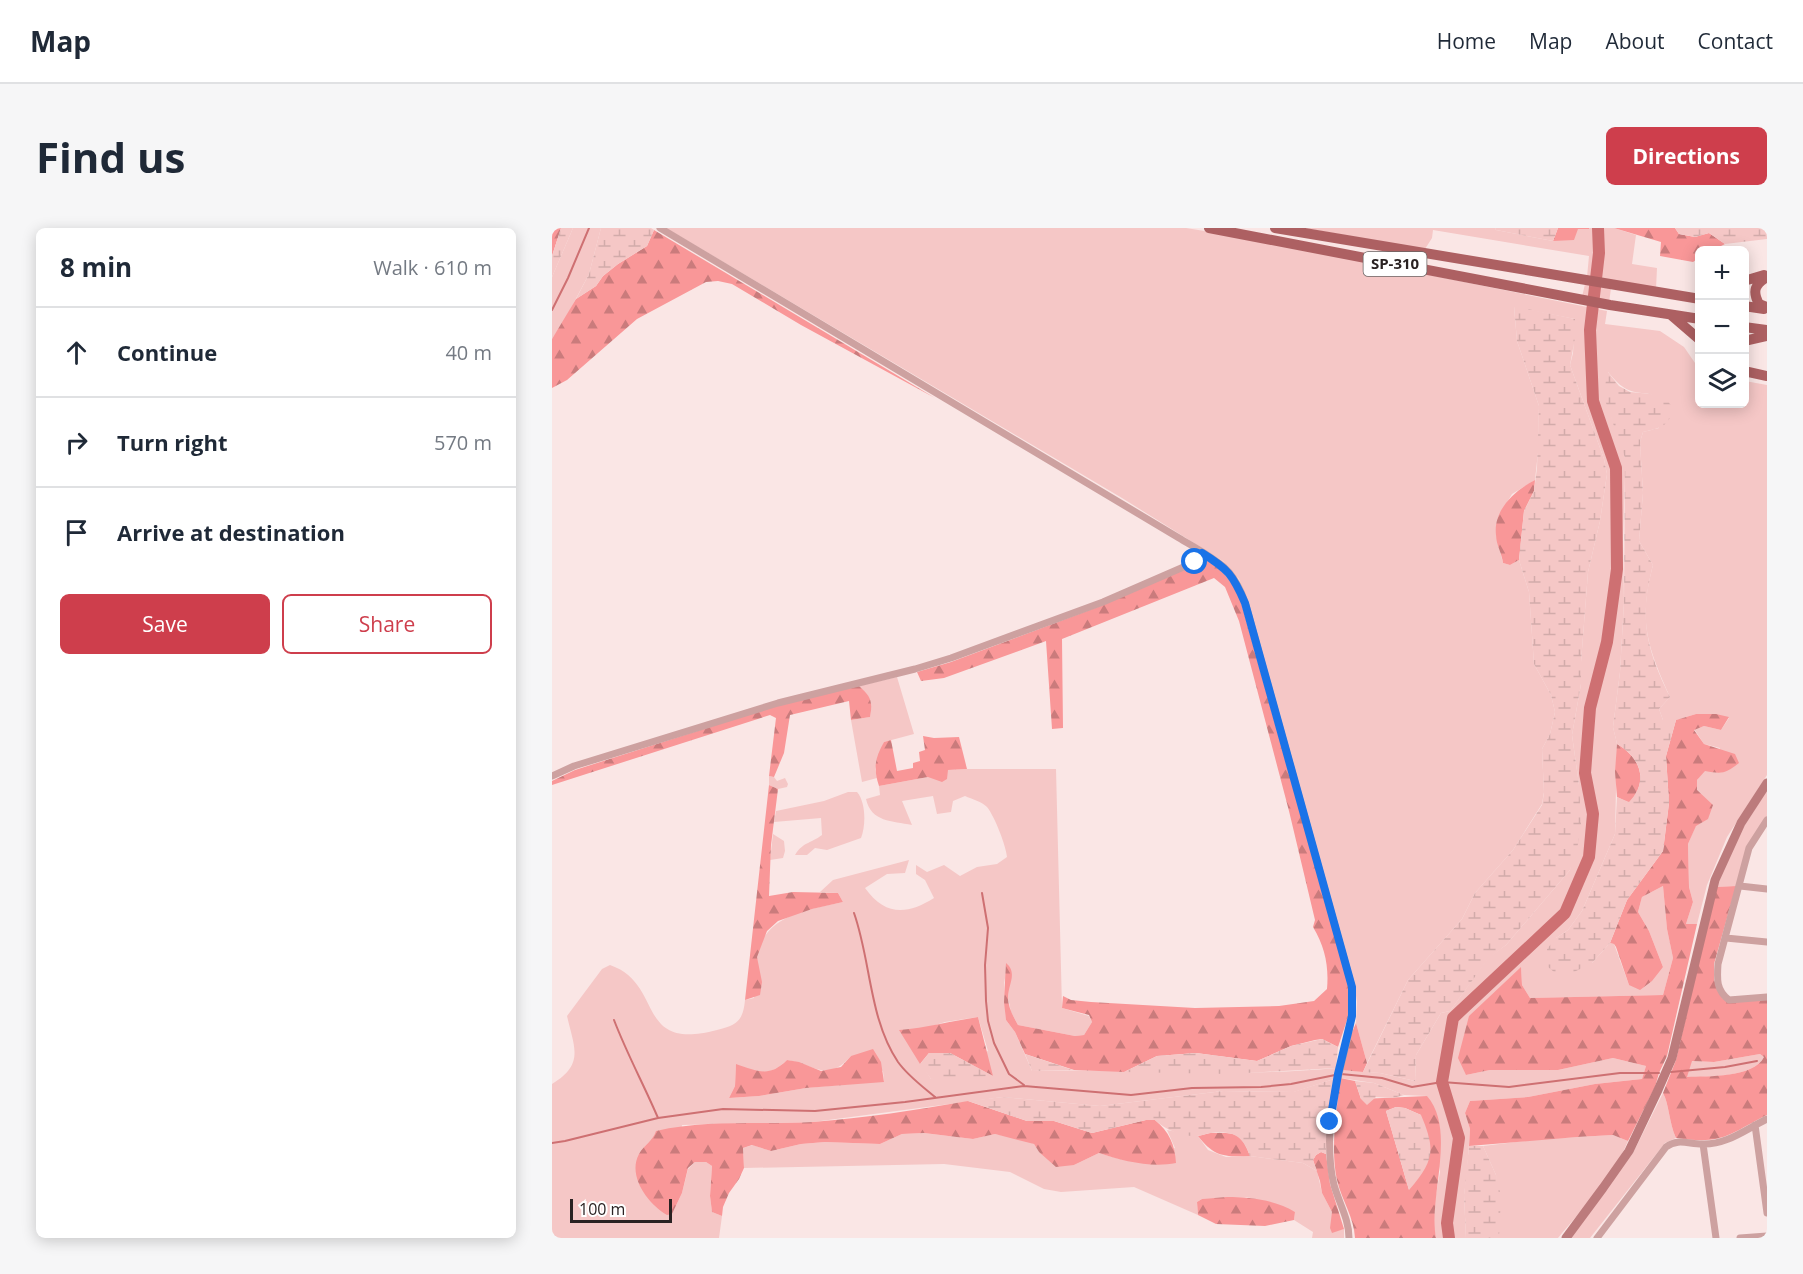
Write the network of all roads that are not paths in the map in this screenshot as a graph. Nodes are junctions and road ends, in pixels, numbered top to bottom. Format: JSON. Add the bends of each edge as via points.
{"nodes":[{"id":1,"x":660,"y":228,"type":"edge"},
{"id":2,"x":1209,"y":228,"type":"edge"},
{"id":3,"x":1275,"y":228,"type":"edge"},
{"id":4,"x":1767,"y":275,"type":"edge"},
{"id":5,"x":1749,"y":280,"type":"edge"},
{"id":6,"x":1657,"y":292,"type":"junction"},
{"id":7,"x":1695,"y":293,"type":"edge"},
{"id":8,"x":1695,"y":298,"type":"edge"},
{"id":9,"x":1749,"y":306,"type":"edge"},
{"id":10,"x":1767,"y":308,"type":"edge"},
{"id":11,"x":1670,"y":315,"type":"junction"},
{"id":12,"x":1695,"y":318,"type":"edge"},
{"id":13,"x":1749,"y":328,"type":"edge"},
{"id":14,"x":1767,"y":330,"type":"edge"},
{"id":15,"x":1695,"y":336,"type":"edge"},
{"id":16,"x":1767,"y":336,"type":"edge"},
{"id":17,"x":1749,"y":340,"type":"edge"},
{"id":18,"x":1749,"y":372,"type":"edge"},
{"id":19,"x":1767,"y":376,"type":"edge"},
{"id":20,"x":1202,"y":553,"type":"junction"},
{"id":21,"x":552,"y":776,"type":"edge"},
{"id":22,"x":1767,"y":783,"type":"edge"},
{"id":23,"x":1767,"y":820,"type":"edge"},
{"id":24,"x":1740,"y":886,"type":"junction"},
{"id":25,"x":1767,"y":889,"type":"edge"},
{"id":26,"x":1726,"y":938,"type":"junction"},
{"id":27,"x":1767,"y":942,"type":"edge"},
{"id":28,"x":1767,"y":997,"type":"edge"},
{"id":29,"x":1767,"y":1119,"type":"edge"},
{"id":30,"x":1755,"y":1125,"type":"junction"},
{"id":31,"x":1703,"y":1144,"type":"junction"},
{"id":32,"x":1767,"y":1213,"type":"edge"},
{"id":33,"x":1767,"y":1236,"type":"edge"},
{"id":34,"x":1350,"y":1238,"type":"edge"},
{"id":35,"x":1566,"y":1238,"type":"edge"},
{"id":36,"x":1597,"y":1238,"type":"edge"},
{"id":37,"x":1716,"y":1238,"type":"edge"},
{"id":38,"x":1740,"y":1238,"type":"edge"}],
"edges":[{"from":1,"to":20,"type":"street"},
{"from":2,"to":11,"type":"main road","number":"SP-310"},
{"from":3,"to":6,"type":"main road","number":"SP-310"},
{"from":4,"to":5,"type":"main road"},
{"from":4,"to":10,"type":"main road","via":[[1754,291],[1758,304]]},
{"from":6,"to":7,"type":"main road"},
{"from":6,"to":8,"type":"main road","number":"SP-310"},
{"from":9,"to":10,"type":"main road"},
{"from":11,"to":12,"type":"main road","number":"SP-310"},
{"from":11,"to":15,"type":"main road"},
{"from":13,"to":14,"type":"main road"},
{"from":16,"to":17,"type":"main road"},
{"from":18,"to":19,"type":"main road"},
{"from":20,"to":21,"type":"street","via":[[1195,562],[1103,602],[951,658],[778,703],[573,766]]},
{"from":20,"to":34,"type":"street","via":[[1223,566],[1245,603],[1352,987],[1352,1016],[1330,1122],[1334,1183]]},
{"from":22,"to":35,"type":"main road","via":[[1736,832],[1715,880],[1672,1058],[1659,1090],[1629,1150]]},
{"from":23,"to":24,"type":"street","via":[[1749,848]]},
{"from":24,"to":25,"type":"street"},
{"from":24,"to":26,"type":"street"},
{"from":26,"to":27,"type":"street"},
{"from":26,"to":28,"type":"street","via":[[1717,980],[1724,996],[1729,1000]]},
{"from":29,"to":30,"type":"street"},
{"from":30,"to":31,"type":"street","via":[[1721,1143]]},
{"from":30,"to":32,"type":"street"},
{"from":31,"to":36,"type":"street","via":[[1677,1141],[1666,1147]]},
{"from":31,"to":37,"type":"street"},
{"from":33,"to":38,"type":"street"}]}
